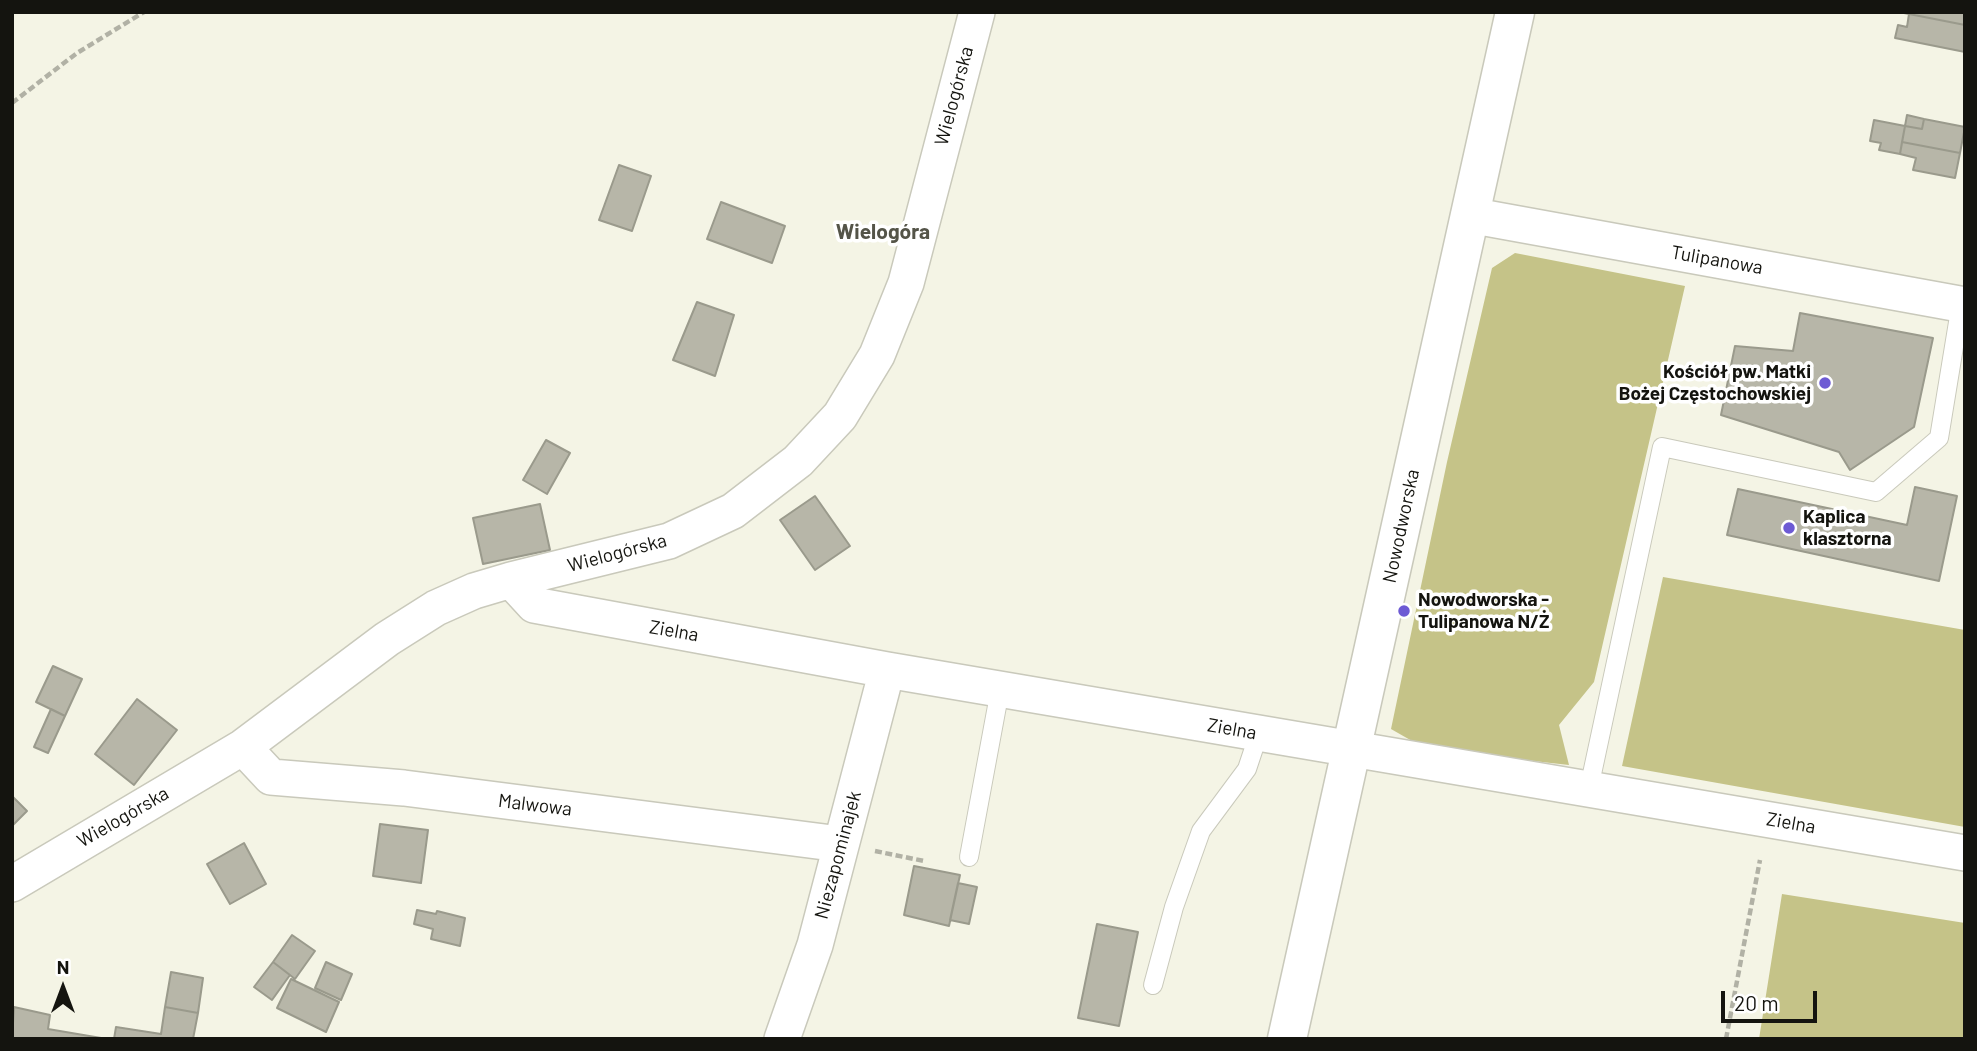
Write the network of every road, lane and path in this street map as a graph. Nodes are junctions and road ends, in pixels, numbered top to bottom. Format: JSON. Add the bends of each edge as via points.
{"nodes":[{"id":1,"x":144,"y":12,"type":"edge"},
{"id":2,"x":977,"y":12,"type":"edge"},
{"id":3,"x":1515,"y":12,"type":"edge"},
{"id":4,"x":12,"y":103,"type":"edge"},
{"id":5,"x":1469,"y":215,"type":"junction"},
{"id":6,"x":1964,"y":299,"type":"edge"},
{"id":7,"x":511,"y":580,"type":"junction"},
{"id":8,"x":887,"y":670,"type":"junction"},
{"id":9,"x":1000,"y":690,"type":"junction"},
{"id":10,"x":1259,"y":733,"type":"junction"},
{"id":11,"x":243,"y":747,"type":"junction"},
{"id":12,"x":1352,"y":749,"type":"junction"},
{"id":13,"x":1589,"y":788,"type":"junction"},
{"id":14,"x":840,"y":844,"type":"junction"},
{"id":15,"x":1965,"y":853,"type":"edge"},
{"id":16,"x":969,"y":857,"type":"dead end"},
{"id":17,"x":1760,"y":860,"type":"dead end"},
{"id":18,"x":924,"y":862,"type":"dead end"},
{"id":19,"x":12,"y":884,"type":"edge"},
{"id":20,"x":1153,"y":985,"type":"dead end"},
{"id":21,"x":782,"y":1039,"type":"edge"},
{"id":22,"x":1287,"y":1039,"type":"edge"},
{"id":23,"x":1726,"y":1039,"type":"edge"}],
"edges":[{"from":1,"to":4,"type":"path","via":[[77,53]]},
{"from":2,"to":7,"type":"street","name":"Wielogórska","via":[[906,283],[877,355],[840,416],[798,461],[733,511],[669,541]]},
{"from":3,"to":5,"type":"street","name":"Nowodworska"},
{"from":5,"to":6,"type":"street","name":"Tulipanowa"},
{"from":5,"to":12,"type":"street","name":"Nowodworska"},
{"from":6,"to":13,"type":"lane","via":[[1939,438],[1876,492],[1662,447]]},
{"from":7,"to":8,"type":"street","name":"Zielna","via":[[534,605]]},
{"from":7,"to":11,"type":"street","name":"Wielogórska","via":[[436,608]]},
{"from":8,"to":9,"type":"street","name":"Zielna"},
{"from":8,"to":14,"type":"street","name":"Niezapominajek"},
{"from":9,"to":10,"type":"street","name":"Zielna"},
{"from":9,"to":16,"type":"lane"},
{"from":10,"to":12,"type":"street","name":"Zielna"},
{"from":10,"to":20,"type":"lane","via":[[1247,769],[1201,831]]},
{"from":11,"to":14,"type":"street","name":"Malwowa","via":[[271,777],[404,788]]},
{"from":11,"to":19,"type":"street","name":"Wielogórska"},
{"from":12,"to":13,"type":"street","name":"Zielna"},
{"from":12,"to":22,"type":"street","name":"Nowodworska"},
{"from":13,"to":15,"type":"street","name":"Zielna"},
{"from":14,"to":18,"type":"path"},
{"from":14,"to":21,"type":"street","name":"Niezapominajek","via":[[815,945]]},
{"from":17,"to":23,"type":"path"}]}
